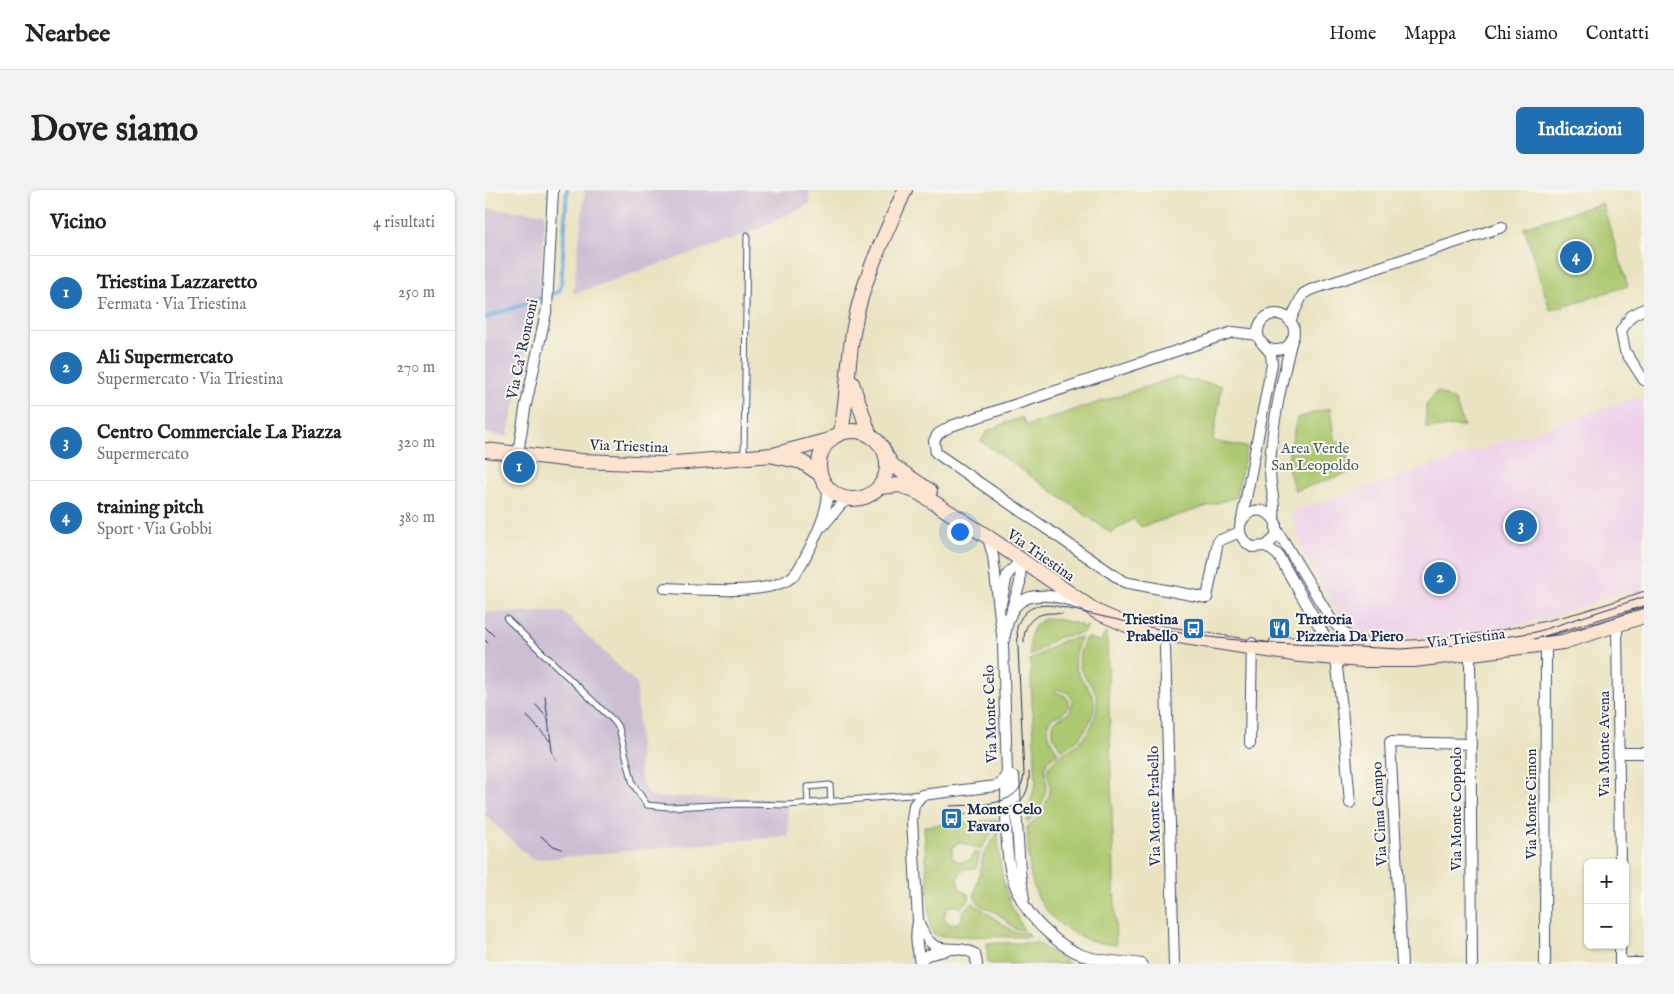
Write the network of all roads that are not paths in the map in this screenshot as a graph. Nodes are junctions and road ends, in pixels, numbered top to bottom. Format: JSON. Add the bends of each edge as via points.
{"nodes":[{"id":1,"x":553,"y":190,"type":"edge"},
{"id":2,"x":905,"y":190,"type":"edge"},
{"id":3,"x":1502,"y":227,"type":"dead end"},
{"id":4,"x":747,"y":236,"type":"dead end"},
{"id":5,"x":1641,"y":310,"type":"edge"},
{"id":6,"x":1290,"y":321,"type":"junction"},
{"id":7,"x":1258,"y":335,"type":"junction"},
{"id":8,"x":1292,"y":339,"type":"junction"},
{"id":9,"x":1264,"y":345,"type":"junction"},
{"id":10,"x":850,"y":375,"type":"junction"},
{"id":11,"x":1641,"y":376,"type":"edge"},
{"id":12,"x":841,"y":432,"type":"junction"},
{"id":13,"x":869,"y":433,"type":"junction"},
{"id":14,"x":829,"y":440,"type":"junction"},
{"id":15,"x":485,"y":450,"type":"edge"},
{"id":16,"x":518,"y":454,"type":"junction"},
{"id":17,"x":773,"y":456,"type":"junction"},
{"id":18,"x":887,"y":457,"type":"junction"},
{"id":19,"x":744,"y":458,"type":"junction"},
{"id":20,"x":820,"y":474,"type":"junction"},
{"id":21,"x":880,"y":487,"type":"junction"},
{"id":22,"x":828,"y":488,"type":"junction"},
{"id":23,"x":852,"y":499,"type":"junction"},
{"id":24,"x":1274,"y":519,"type":"junction"},
{"id":25,"x":1241,"y":520,"type":"junction"},
{"id":26,"x":1277,"y":530,"type":"junction"},
{"id":27,"x":819,"y":531,"type":"junction"},
{"id":28,"x":1239,"y":532,"type":"junction"},
{"id":29,"x":984,"y":535,"type":"junction"},
{"id":30,"x":1266,"y":546,"type":"junction"},
{"id":31,"x":1021,"y":560,"type":"junction"},
{"id":32,"x":665,"y":588,"type":"dead end"},
{"id":33,"x":1644,"y":599,"type":"edge"},
{"id":34,"x":1011,"y":612,"type":"junction"},
{"id":35,"x":1097,"y":612,"type":"junction"},
{"id":36,"x":1644,"y":616,"type":"edge"},
{"id":37,"x":507,"y":619,"type":"dead end"},
{"id":38,"x":999,"y":620,"type":"junction"},
{"id":39,"x":1331,"y":622,"type":"junction"},
{"id":40,"x":1618,"y":629,"type":"junction"},
{"id":41,"x":1003,"y":644,"type":"junction"},
{"id":42,"x":1546,"y":644,"type":"junction"},
{"id":43,"x":1252,"y":645,"type":"junction"},
{"id":44,"x":1165,"y":647,"type":"dead end"},
{"id":45,"x":1329,"y":647,"type":"junction"},
{"id":46,"x":1375,"y":647,"type":"junction"},
{"id":47,"x":1470,"y":654,"type":"junction"},
{"id":48,"x":1250,"y":743,"type":"dead end"},
{"id":49,"x":1471,"y":744,"type":"junction"},
{"id":50,"x":1644,"y":752,"type":"edge"},
{"id":51,"x":1619,"y":753,"type":"junction"},
{"id":52,"x":1005,"y":777,"type":"junction"},
{"id":53,"x":926,"y":794,"type":"junction"},
{"id":54,"x":831,"y":802,"type":"junction"},
{"id":55,"x":1350,"y":803,"type":"dead end"},
{"id":56,"x":808,"y":804,"type":"junction"},
{"id":57,"x":1620,"y":859,"type":"edge"},
{"id":58,"x":918,"y":921,"type":"junction"},
{"id":59,"x":1620,"y":949,"type":"edge"},
{"id":60,"x":944,"y":951,"type":"junction"},
{"id":61,"x":920,"y":962,"type":"edge"},
{"id":62,"x":977,"y":964,"type":"edge"},
{"id":63,"x":1142,"y":964,"type":"edge"},
{"id":64,"x":1174,"y":964,"type":"edge"},
{"id":65,"x":1402,"y":964,"type":"edge"},
{"id":66,"x":1472,"y":964,"type":"edge"},
{"id":67,"x":1545,"y":964,"type":"edge"},
{"id":68,"x":1620,"y":964,"type":"edge"},
{"id":69,"x":1644,"y":964,"type":"edge"}],
"edges":[{"from":1,"to":16,"type":"street","name":"Via Ca' Ronconi","via":[[547,308]]},
{"from":2,"to":10,"type":"street","via":[[859,301],[851,345]]},
{"from":3,"to":6,"type":"street","via":[[1310,290],[1299,300]]},
{"from":4,"to":19,"type":"lane"},
{"from":5,"to":11,"type":"street","via":[[1627,321],[1621,331],[1625,351]]},
{"from":6,"to":7,"type":"street","via":[[1280,315],[1268,316],[1260,324]]},
{"from":6,"to":8,"type":"street"},
{"from":7,"to":9,"type":"street"},
{"from":7,"to":28,"type":"street","via":[[1233,332],[1177,350],[951,426],[938,434],[934,442],[936,452],[1124,582],[1207,598],[1218,541]]},
{"from":8,"to":9,"type":"street","via":[[1276,350]]},
{"from":8,"to":24,"type":"street","via":[[1271,458]]},
{"from":9,"to":25,"type":"street","via":[[1271,354],[1272,364]]},
{"from":10,"to":12,"type":"street"},
{"from":10,"to":13,"type":"street"},
{"from":12,"to":13,"type":"street","via":[[860,430]]},
{"from":12,"to":14,"type":"street"},
{"from":13,"to":18,"type":"street","via":[[883,447]]},
{"from":14,"to":17,"type":"street","name":"Via Triestina"},
{"from":14,"to":20,"type":"street","via":[[820,456]]},
{"from":15,"to":16,"type":"street","name":"Via Triestina"},
{"from":16,"to":19,"type":"street","name":"Via Triestina","via":[[626,463]]},
{"from":17,"to":19,"type":"street","name":"Via Triestina"},
{"from":17,"to":20,"type":"street","name":"Via Triestina","via":[[802,462]]},
{"from":18,"to":21,"type":"street","via":[[885,478]]},
{"from":18,"to":29,"type":"street","name":"Via Triestina","via":[[892,465],[970,517]]},
{"from":20,"to":22,"type":"street"},
{"from":21,"to":23,"type":"street","via":[[867,496]]},
{"from":21,"to":29,"type":"street","via":[[897,485],[908,488]]},
{"from":22,"to":23,"type":"street","via":[[839,496]]},
{"from":22,"to":27,"type":"street","via":[[827,509]]},
{"from":23,"to":27,"type":"street","via":[[843,503]]},
{"from":24,"to":25,"type":"street","via":[[1269,513],[1257,510]]},
{"from":24,"to":26,"type":"street"},
{"from":25,"to":28,"type":"street"},
{"from":26,"to":30,"type":"street","via":[[1272,542]]},
{"from":26,"to":39,"type":"street"},
{"from":27,"to":32,"type":"street","via":[[801,566],[777,585],[759,589]]},
{"from":28,"to":30,"type":"street","via":[[1251,547]]},
{"from":29,"to":31,"type":"street","name":"Via Triestina"},
{"from":29,"to":38,"type":"street","name":"Via Monte Celo","via":[[993,556]]},
{"from":30,"to":45,"type":"street","via":[[1278,555]]},
{"from":31,"to":34,"type":"street","name":"Via Monte Celo","via":[[1020,583]]},
{"from":31,"to":35,"type":"street","name":"Via Triestina"},
{"from":31,"to":38,"type":"street","name":"Via Monte Celo","via":[[1007,575]]},
{"from":33,"to":46,"type":"street","name":"Via Triestina","via":[[1537,632],[1437,646]]},
{"from":34,"to":35,"type":"street","via":[[1020,602],[1044,596],[1064,598]]},
{"from":34,"to":41,"type":"street","name":"Via Monte Celo"},
{"from":35,"to":43,"type":"street","name":"Via Triestina","via":[[1133,626],[1198,639]]},
{"from":36,"to":40,"type":"street","name":"Via Triestina"},
{"from":37,"to":56,"type":"lane","via":[[613,720],[619,728],[633,784],[647,805]]},
{"from":38,"to":41,"type":"street","name":"Via Monte Celo"},
{"from":39,"to":45,"type":"street","via":[[1338,634]]},
{"from":39,"to":46,"type":"street","via":[[1346,635]]},
{"from":40,"to":42,"type":"street","name":"Via Triestina"},
{"from":40,"to":51,"type":"street","name":"Via Monte Avena"},
{"from":41,"to":52,"type":"street","name":"Via Monte Celo"},
{"from":42,"to":47,"type":"street","name":"Via Triestina"},
{"from":42,"to":67,"type":"street","name":"Via Monte Cimon"},
{"from":43,"to":45,"type":"street","name":"Via Triestina"},
{"from":43,"to":45,"type":"street","name":"Via Triestina","via":[[1279,652]]},
{"from":43,"to":48,"type":"street"},
{"from":44,"to":64,"type":"street","name":"Via Monte Prabello"},
{"from":45,"to":46,"type":"street","name":"Via Triestina"},
{"from":45,"to":47,"type":"street","name":"Via Triestina","via":[[1401,661]]},
{"from":45,"to":55,"type":"street"},
{"from":47,"to":49,"type":"street","name":"Via Monte Coppolo"},
{"from":49,"to":65,"type":"street","name":"Via Cima Campo","via":[[1390,742]]},
{"from":49,"to":66,"type":"street","name":"Via Monte Coppolo"},
{"from":50,"to":51,"type":"street"},
{"from":51,"to":57,"type":"street","name":"Via Monte Avena"},
{"from":52,"to":53,"type":"street","name":"Via Monte Celo","via":[[992,787]]},
{"from":52,"to":63,"type":"street","via":[[1014,777],[1019,871],[1025,905],[1042,927],[1068,948],[1093,958]]},
{"from":53,"to":54,"type":"lane"},
{"from":53,"to":58,"type":"street","via":[[916,801],[913,814]]},
{"from":54,"to":56,"type":"lane"},
{"from":54,"to":56,"type":"lane","via":[[830,785],[807,787]]},
{"from":58,"to":60,"type":"street","via":[[926,939]]},
{"from":58,"to":61,"type":"street","via":[[917,955]]},
{"from":59,"to":68,"type":"street"},
{"from":60,"to":61,"type":"street","via":[[927,955]]},
{"from":60,"to":62,"type":"street","via":[[971,952],[975,954]]},
{"from":68,"to":69,"type":"street"}]}
